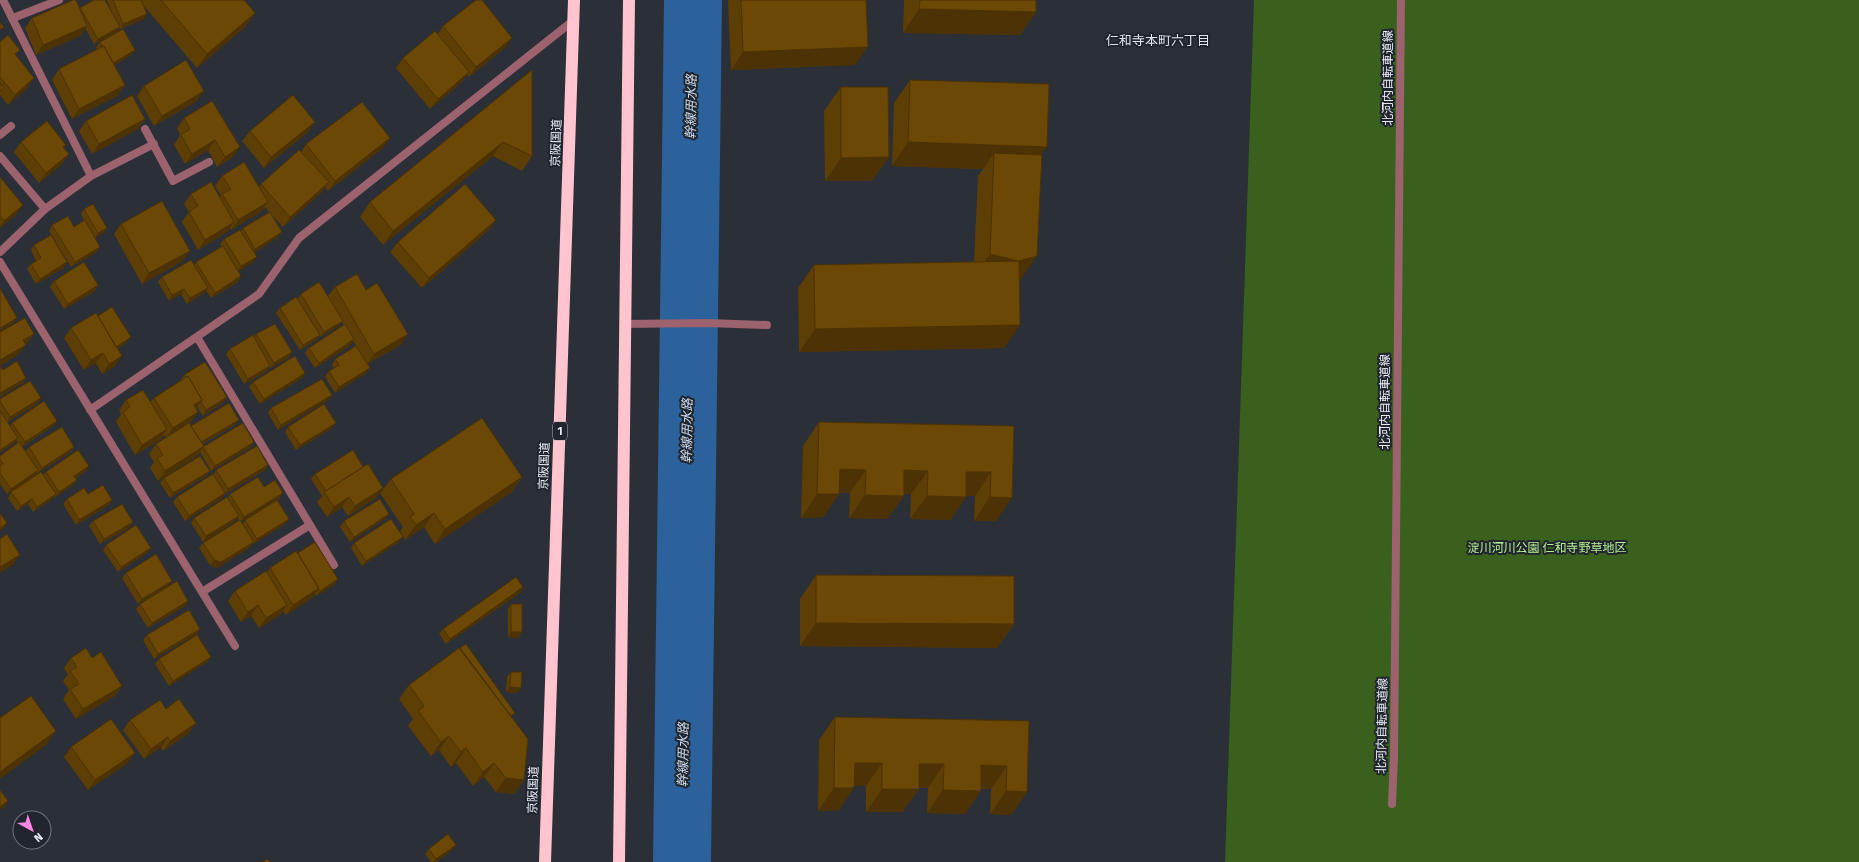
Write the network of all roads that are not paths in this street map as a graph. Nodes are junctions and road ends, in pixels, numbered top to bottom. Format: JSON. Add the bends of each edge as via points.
{"nodes":[{"id":1,"x":3,"y":0,"type":"edge"},
{"id":2,"x":59,"y":0,"type":"edge"},
{"id":3,"x":574,"y":0,"type":"edge"},
{"id":4,"x":629,"y":0,"type":"edge"},
{"id":5,"x":1401,"y":0,"type":"edge"},
{"id":6,"x":13,"y":18,"type":"junction"},
{"id":7,"x":574,"y":20,"type":"junction"},
{"id":8,"x":11,"y":126,"type":"dead end"},
{"id":9,"x":145,"y":129,"type":"dead end"},
{"id":10,"x":0,"y":135,"type":"edge"},
{"id":11,"x":154,"y":144,"type":"junction"},
{"id":12,"x":0,"y":156,"type":"edge"},
{"id":13,"x":209,"y":162,"type":"dead end"},
{"id":14,"x":91,"y":176,"type":"junction"},
{"id":15,"x":45,"y":209,"type":"junction"},
{"id":16,"x":0,"y":252,"type":"edge"},
{"id":17,"x":0,"y":262,"type":"edge"},
{"id":18,"x":624,"y":324,"type":"junction"},
{"id":19,"x":767,"y":325,"type":"dead end"},
{"id":20,"x":197,"y":337,"type":"junction"},
{"id":21,"x":90,"y":410,"type":"junction"},
{"id":22,"x":310,"y":525,"type":"junction"},
{"id":23,"x":334,"y":565,"type":"dead end"},
{"id":24,"x":202,"y":592,"type":"junction"},
{"id":25,"x":235,"y":646,"type":"dead end"},
{"id":26,"x":1392,"y":804,"type":"dead end"},
{"id":27,"x":545,"y":862,"type":"edge"},
{"id":28,"x":619,"y":862,"type":"edge"}],
"edges":[{"from":1,"to":6,"type":"street"},
{"from":2,"to":6,"type":"street"},
{"from":3,"to":7,"type":"highway","name":"京阪国道","number":"1"},
{"from":4,"to":18,"type":"highway"},
{"from":5,"to":26,"type":"street","name":"北河内自転車道線"},
{"from":6,"to":14,"type":"street"},
{"from":7,"to":20,"type":"street","via":[[299,238],[259,294]]},
{"from":7,"to":27,"type":"highway","name":"京阪国道","number":"1"},
{"from":8,"to":10,"type":"street"},
{"from":9,"to":11,"type":"street"},
{"from":11,"to":13,"type":"street","via":[[173,181]]},
{"from":11,"to":14,"type":"street"},
{"from":12,"to":15,"type":"street"},
{"from":14,"to":15,"type":"street"},
{"from":15,"to":16,"type":"street"},
{"from":17,"to":21,"type":"street"},
{"from":18,"to":19,"type":"street"},
{"from":18,"to":28,"type":"highway"},
{"from":20,"to":21,"type":"street"},
{"from":20,"to":22,"type":"street"},
{"from":21,"to":24,"type":"street"},
{"from":22,"to":23,"type":"street"},
{"from":22,"to":24,"type":"street"},
{"from":24,"to":25,"type":"street"}]}
